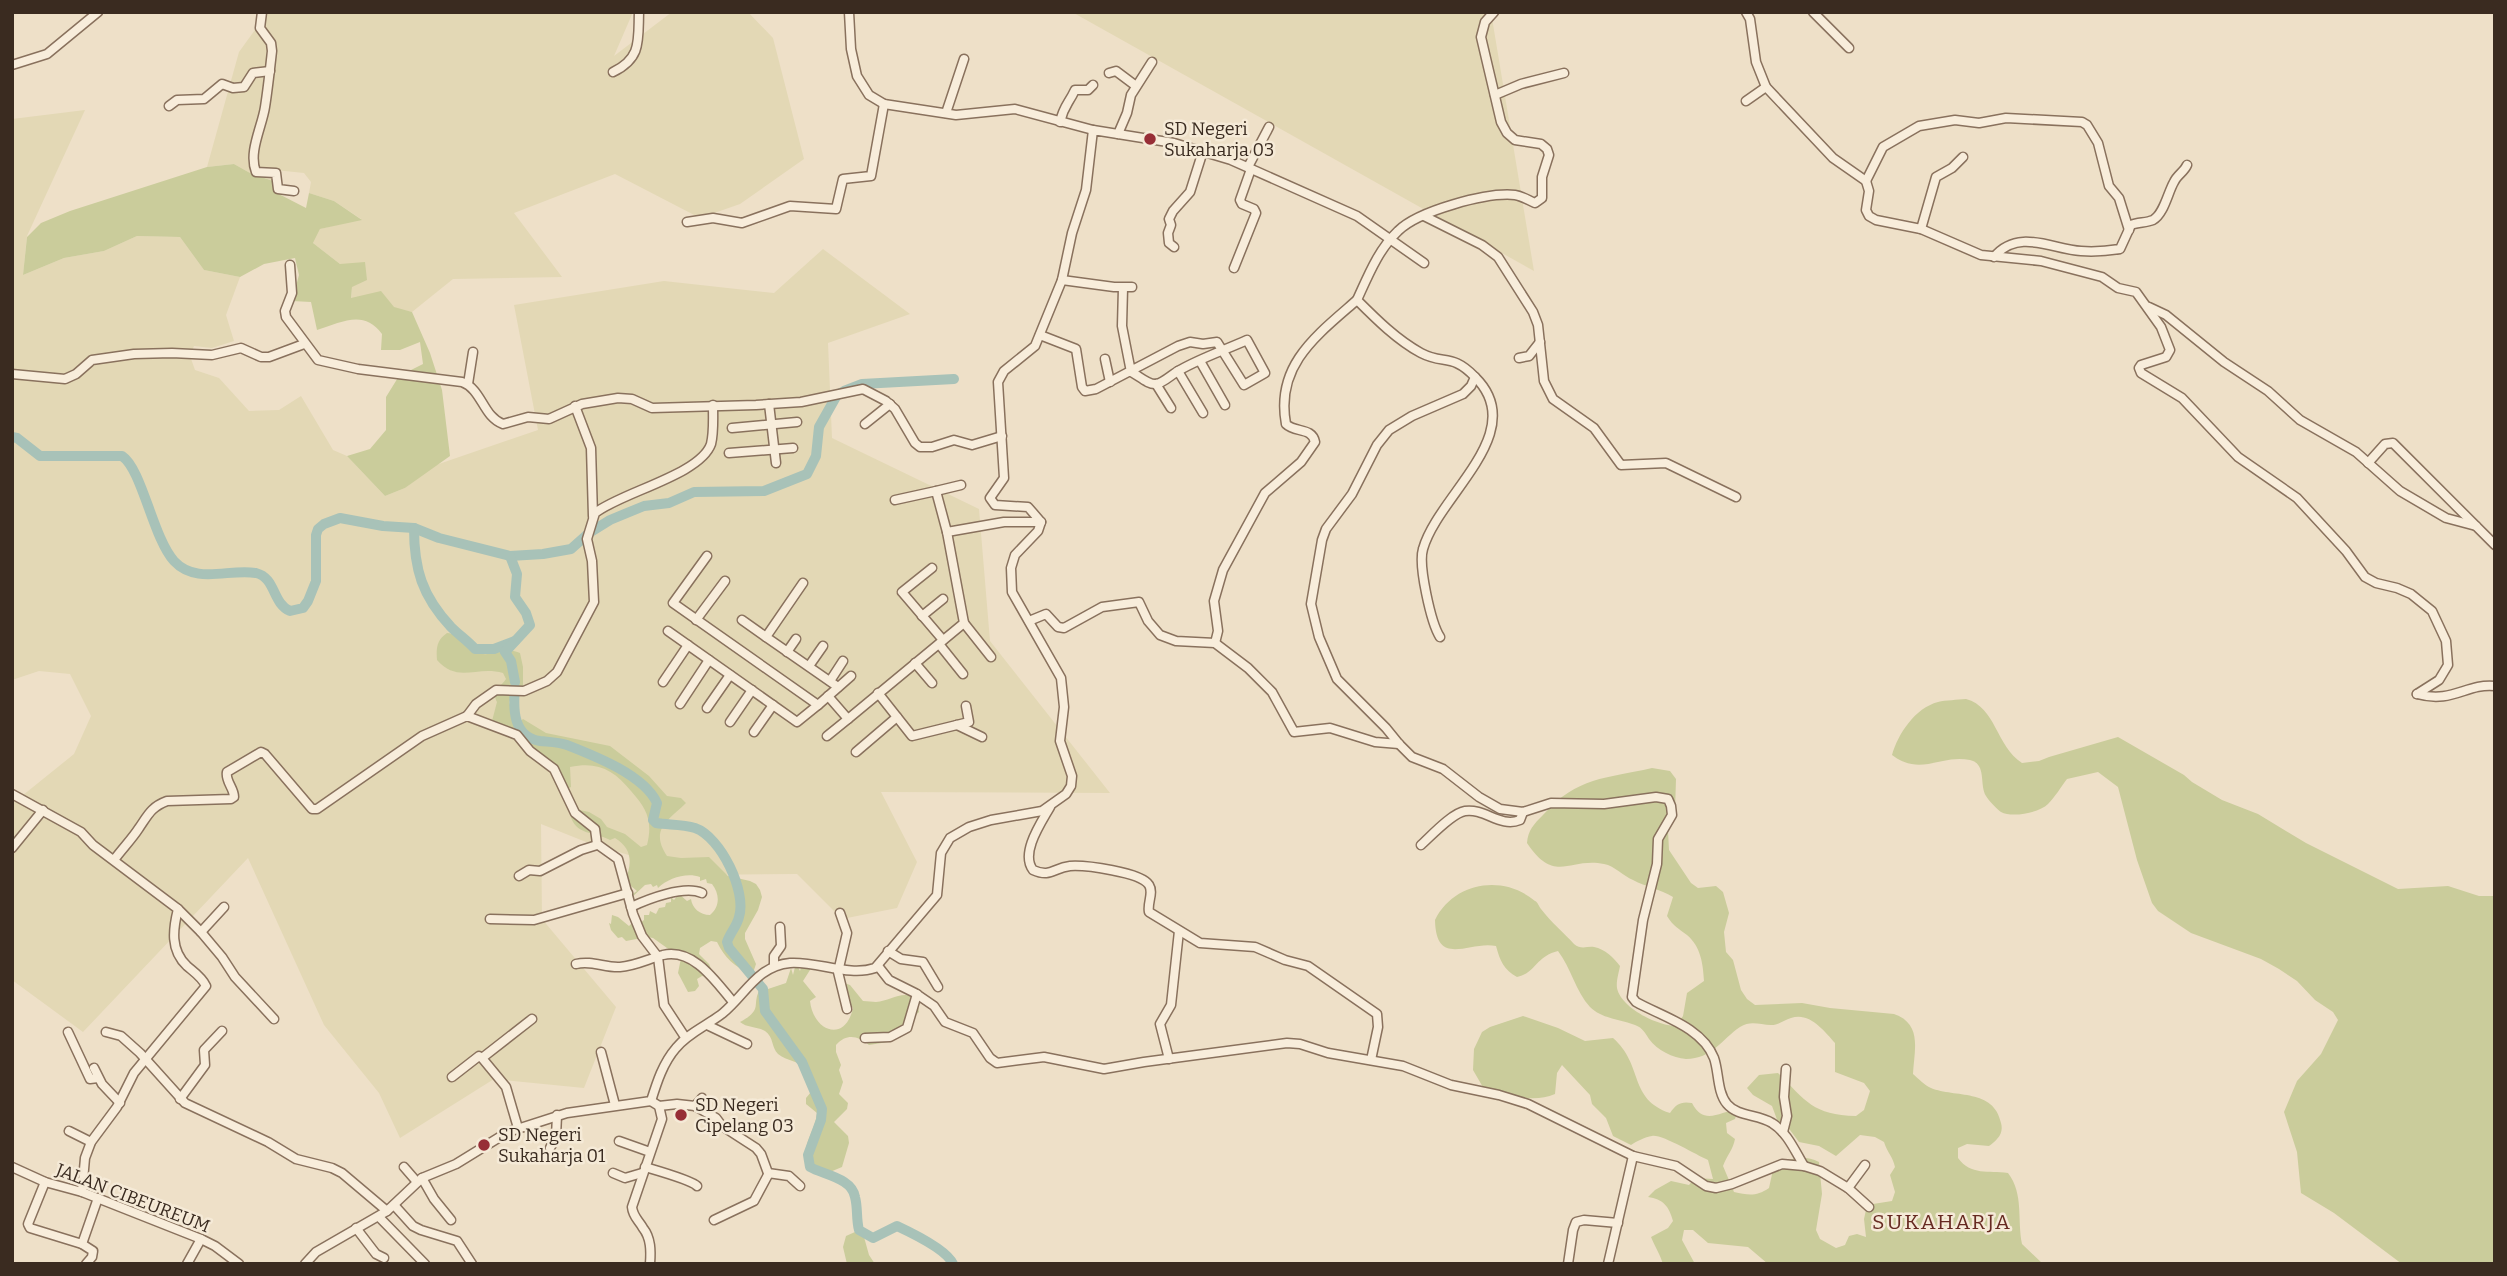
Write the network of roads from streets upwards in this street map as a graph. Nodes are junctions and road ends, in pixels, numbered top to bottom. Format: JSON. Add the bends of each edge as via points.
{"nodes":[{"id":1,"x":98,"y":12,"type":"edge"},
{"id":2,"x":262,"y":12,"type":"edge"},
{"id":3,"x":639,"y":12,"type":"edge"},
{"id":4,"x":849,"y":12,"type":"edge"},
{"id":5,"x":1494,"y":12,"type":"edge"},
{"id":6,"x":1813,"y":12,"type":"edge"},
{"id":7,"x":1751,"y":14,"type":"edge"},
{"id":8,"x":1849,"y":48,"type":"dead end"},
{"id":9,"x":964,"y":59,"type":"dead end"},
{"id":10,"x":1152,"y":62,"type":"dead end"},
{"id":11,"x":12,"y":65,"type":"edge"},
{"id":12,"x":270,"y":71,"type":"junction"},
{"id":13,"x":613,"y":72,"type":"dead end"},
{"id":14,"x":1110,"y":73,"type":"dead end"},
{"id":15,"x":1564,"y":73,"type":"dead end"},
{"id":16,"x":1093,"y":85,"type":"dead end"},
{"id":17,"x":1136,"y":86,"type":"junction"},
{"id":18,"x":1766,"y":87,"type":"junction"},
{"id":19,"x":1495,"y":95,"type":"junction"},
{"id":20,"x":1746,"y":101,"type":"dead end"},
{"id":21,"x":884,"y":104,"type":"junction"},
{"id":22,"x":169,"y":106,"type":"dead end"},
{"id":23,"x":946,"y":113,"type":"junction"},
{"id":24,"x":1060,"y":122,"type":"junction"},
{"id":25,"x":1269,"y":127,"type":"dead end"},
{"id":26,"x":1093,"y":130,"type":"junction"},
{"id":27,"x":1118,"y":134,"type":"junction"},
{"id":28,"x":1203,"y":151,"type":"junction"},
{"id":29,"x":1964,"y":157,"type":"dead end"},
{"id":30,"x":2187,"y":165,"type":"dead end"},
{"id":31,"x":1250,"y":168,"type":"junction"},
{"id":32,"x":1866,"y":181,"type":"junction"},
{"id":33,"x":294,"y":191,"type":"dead end"},
{"id":34,"x":1424,"y":216,"type":"junction"},
{"id":35,"x":687,"y":222,"type":"dead end"},
{"id":36,"x":1921,"y":229,"type":"junction"},
{"id":37,"x":2129,"y":230,"type":"junction"},
{"id":38,"x":1390,"y":238,"type":"junction"},
{"id":39,"x":1174,"y":247,"type":"dead end"},
{"id":40,"x":1994,"y":257,"type":"junction"},
{"id":41,"x":1424,"y":264,"type":"dead end"},
{"id":42,"x":290,"y":265,"type":"dead end"},
{"id":43,"x":1234,"y":268,"type":"dead end"},
{"id":44,"x":1062,"y":280,"type":"junction"},
{"id":45,"x":1357,"y":300,"type":"junction"},
{"id":46,"x":2149,"y":307,"type":"junction"},
{"id":47,"x":1040,"y":335,"type":"junction"},
{"id":48,"x":1540,"y":342,"type":"junction"},
{"id":49,"x":304,"y":344,"type":"junction"},
{"id":50,"x":1223,"y":351,"type":"junction"},
{"id":51,"x":473,"y":352,"type":"dead end"},
{"id":52,"x":1519,"y":358,"type":"dead end"},
{"id":53,"x":1105,"y":359,"type":"dead end"},
{"id":54,"x":1200,"y":361,"type":"junction"},
{"id":55,"x":1178,"y":371,"type":"junction"},
{"id":56,"x":1131,"y":372,"type":"junction"},
{"id":57,"x":12,"y":374,"type":"edge"},
{"id":58,"x":480,"y":375,"type":"dead end"},
{"id":59,"x":1475,"y":377,"type":"junction"},
{"id":60,"x":468,"y":380,"type":"junction"},
{"id":61,"x":1110,"y":382,"type":"junction"},
{"id":62,"x":1156,"y":384,"type":"junction"},
{"id":63,"x":769,"y":404,"type":"junction"},
{"id":64,"x":890,"y":404,"type":"junction"},
{"id":65,"x":713,"y":405,"type":"junction"},
{"id":66,"x":1225,"y":405,"type":"dead end"},
{"id":67,"x":575,"y":406,"type":"junction"},
{"id":68,"x":1171,"y":408,"type":"dead end"},
{"id":69,"x":1203,"y":413,"type":"dead end"},
{"id":70,"x":797,"y":422,"type":"dead end"},
{"id":71,"x":864,"y":424,"type":"dead end"},
{"id":72,"x":771,"y":425,"type":"junction"},
{"id":73,"x":732,"y":428,"type":"dead end"},
{"id":74,"x":1002,"y":436,"type":"junction"},
{"id":75,"x":793,"y":448,"type":"dead end"},
{"id":76,"x":775,"y":450,"type":"junction"},
{"id":77,"x":729,"y":453,"type":"dead end"},
{"id":78,"x":776,"y":463,"type":"dead end"},
{"id":79,"x":2368,"y":463,"type":"junction"},
{"id":80,"x":961,"y":485,"type":"dead end"},
{"id":81,"x":936,"y":491,"type":"junction"},
{"id":82,"x":1736,"y":497,"type":"dead end"},
{"id":83,"x":895,"y":500,"type":"dead end"},
{"id":84,"x":592,"y":519,"type":"junction"},
{"id":85,"x":1041,"y":522,"type":"junction"},
{"id":86,"x":2476,"y":526,"type":"junction"},
{"id":87,"x":947,"y":532,"type":"junction"},
{"id":88,"x":2495,"y":545,"type":"edge"},
{"id":89,"x":707,"y":556,"type":"dead end"},
{"id":90,"x":932,"y":568,"type":"dead end"},
{"id":91,"x":725,"y":581,"type":"dead end"},
{"id":92,"x":803,"y":583,"type":"dead end"},
{"id":93,"x":943,"y":599,"type":"dead end"},
{"id":94,"x":922,"y":616,"type":"junction"},
{"id":95,"x":696,"y":620,"type":"junction"},
{"id":96,"x":742,"y":620,"type":"dead end"},
{"id":97,"x":1029,"y":621,"type":"junction"},
{"id":98,"x":964,"y":623,"type":"junction"},
{"id":99,"x":668,"y":631,"type":"dead end"},
{"id":100,"x":766,"y":637,"type":"junction"},
{"id":101,"x":1440,"y":637,"type":"dead end"},
{"id":102,"x":796,"y":639,"type":"dead end"},
{"id":103,"x":941,"y":642,"type":"junction"},
{"id":104,"x":1215,"y":643,"type":"junction"},
{"id":105,"x":688,"y":645,"type":"junction"},
{"id":106,"x":823,"y":646,"type":"dead end"},
{"id":107,"x":787,"y":652,"type":"junction"},
{"id":108,"x":991,"y":657,"type":"dead end"},
{"id":109,"x":709,"y":660,"type":"junction"},
{"id":110,"x":843,"y":661,"type":"dead end"},
{"id":111,"x":915,"y":663,"type":"junction"},
{"id":112,"x":808,"y":666,"type":"junction"},
{"id":113,"x":963,"y":674,"type":"dead end"},
{"id":114,"x":730,"y":675,"type":"junction"},
{"id":115,"x":851,"y":676,"type":"dead end"},
{"id":116,"x":830,"y":681,"type":"junction"},
{"id":117,"x":663,"y":682,"type":"dead end"},
{"id":118,"x":932,"y":683,"type":"dead end"},
{"id":119,"x":2495,"y":686,"type":"edge"},
{"id":120,"x":838,"y":687,"type":"junction"},
{"id":121,"x":752,"y":690,"type":"junction"},
{"id":122,"x":878,"y":693,"type":"junction"},
{"id":123,"x":828,"y":696,"type":"junction"},
{"id":124,"x":680,"y":704,"type":"dead end"},
{"id":125,"x":773,"y":705,"type":"junction"},
{"id":126,"x":818,"y":705,"type":"junction"},
{"id":127,"x":966,"y":706,"type":"dead end"},
{"id":128,"x":707,"y":708,"type":"dead end"},
{"id":129,"x":467,"y":716,"type":"junction"},
{"id":130,"x":897,"y":717,"type":"junction"},
{"id":131,"x":848,"y":719,"type":"junction"},
{"id":132,"x":730,"y":722,"type":"dead end"},
{"id":133,"x":957,"y":724,"type":"junction"},
{"id":134,"x":754,"y":732,"type":"dead end"},
{"id":135,"x":827,"y":736,"type":"dead end"},
{"id":136,"x":982,"y":737,"type":"dead end"},
{"id":137,"x":1399,"y":744,"type":"junction"},
{"id":138,"x":856,"y":752,"type":"dead end"},
{"id":139,"x":12,"y":794,"type":"edge"},
{"id":140,"x":1049,"y":807,"type":"junction"},
{"id":141,"x":43,"y":810,"type":"junction"},
{"id":142,"x":1523,"y":812,"type":"junction"},
{"id":143,"x":597,"y":845,"type":"junction"},
{"id":144,"x":1420,"y":845,"type":"dead end"},
{"id":145,"x":12,"y":848,"type":"edge"},
{"id":146,"x":114,"y":860,"type":"junction"},
{"id":147,"x":519,"y":876,"type":"dead end"},
{"id":148,"x":628,"y":893,"type":"junction"},
{"id":149,"x":702,"y":893,"type":"dead end"},
{"id":150,"x":224,"y":907,"type":"dead end"},
{"id":151,"x":631,"y":907,"type":"junction"},
{"id":152,"x":178,"y":909,"type":"junction"},
{"id":153,"x":840,"y":914,"type":"dead end"},
{"id":154,"x":489,"y":919,"type":"dead end"},
{"id":155,"x":780,"y":927,"type":"dead end"},
{"id":156,"x":1179,"y":931,"type":"junction"},
{"id":157,"x":201,"y":932,"type":"junction"},
{"id":158,"x":888,"y":951,"type":"junction"},
{"id":159,"x":658,"y":957,"type":"junction"},
{"id":160,"x":576,"y":964,"type":"dead end"},
{"id":161,"x":774,"y":966,"type":"junction"},
{"id":162,"x":878,"y":966,"type":"junction"},
{"id":163,"x":839,"y":968,"type":"junction"},
{"id":164,"x":938,"y":987,"type":"dead end"},
{"id":165,"x":917,"y":994,"type":"junction"},
{"id":166,"x":733,"y":1002,"type":"junction"},
{"id":167,"x":848,"y":1009,"type":"dead end"},
{"id":168,"x":532,"y":1018,"type":"dead end"},
{"id":169,"x":274,"y":1019,"type":"dead end"},
{"id":170,"x":707,"y":1025,"type":"junction"},
{"id":171,"x":222,"y":1031,"type":"dead end"},
{"id":172,"x":68,"y":1032,"type":"dead end"},
{"id":173,"x":106,"y":1032,"type":"dead end"},
{"id":174,"x":685,"y":1037,"type":"junction"},
{"id":175,"x":865,"y":1038,"type":"dead end"},
{"id":176,"x":747,"y":1044,"type":"dead end"},
{"id":177,"x":601,"y":1052,"type":"dead end"},
{"id":178,"x":482,"y":1058,"type":"junction"},
{"id":179,"x":1169,"y":1059,"type":"junction"},
{"id":180,"x":1371,"y":1060,"type":"junction"},
{"id":181,"x":146,"y":1061,"type":"junction"},
{"id":182,"x":94,"y":1068,"type":"dead end"},
{"id":183,"x":1786,"y":1069,"type":"dead end"},
{"id":184,"x":452,"y":1077,"type":"dead end"},
{"id":185,"x":98,"y":1078,"type":"junction"},
{"id":186,"x":702,"y":1098,"type":"dead end"},
{"id":187,"x":180,"y":1099,"type":"junction"},
{"id":188,"x":120,"y":1103,"type":"junction"},
{"id":189,"x":655,"y":1103,"type":"junction"},
{"id":190,"x":615,"y":1105,"type":"junction"},
{"id":191,"x":695,"y":1106,"type":"junction"},
{"id":192,"x":557,"y":1115,"type":"junction"},
{"id":193,"x":518,"y":1128,"type":"junction"},
{"id":194,"x":69,"y":1131,"type":"dead end"},
{"id":195,"x":1783,"y":1132,"type":"junction"},
{"id":196,"x":620,"y":1141,"type":"dead end"},
{"id":197,"x":91,"y":1142,"type":"junction"},
{"id":198,"x":550,"y":1148,"type":"dead end"},
{"id":199,"x":650,"y":1152,"type":"junction"},
{"id":200,"x":1633,"y":1156,"type":"junction"},
{"id":201,"x":1865,"y":1165,"type":"dead end"},
{"id":202,"x":1804,"y":1166,"type":"junction"},
{"id":203,"x":12,"y":1167,"type":"edge"},
{"id":204,"x":404,"y":1167,"type":"dead end"},
{"id":205,"x":643,"y":1170,"type":"junction"},
{"id":206,"x":614,"y":1173,"type":"dead end"},
{"id":207,"x":769,"y":1173,"type":"junction"},
{"id":208,"x":420,"y":1180,"type":"junction"},
{"id":209,"x":45,"y":1182,"type":"junction"},
{"id":210,"x":696,"y":1186,"type":"dead end"},
{"id":211,"x":800,"y":1186,"type":"dead end"},
{"id":212,"x":1848,"y":1188,"type":"junction"},
{"id":213,"x":82,"y":1192,"type":"junction"},
{"id":214,"x":98,"y":1198,"type":"junction"},
{"id":215,"x":394,"y":1205,"type":"junction"},
{"id":216,"x":1869,"y":1206,"type":"dead end"},
{"id":217,"x":383,"y":1214,"type":"junction"},
{"id":218,"x":451,"y":1220,"type":"dead end"},
{"id":219,"x":714,"y":1220,"type":"dead end"},
{"id":220,"x":1618,"y":1223,"type":"junction"},
{"id":221,"x":356,"y":1228,"type":"junction"},
{"id":222,"x":201,"y":1239,"type":"junction"},
{"id":223,"x":82,"y":1244,"type":"junction"},
{"id":224,"x":384,"y":1258,"type":"dead end"},
{"id":225,"x":86,"y":1264,"type":"edge"},
{"id":226,"x":187,"y":1264,"type":"edge"},
{"id":227,"x":239,"y":1264,"type":"edge"},
{"id":228,"x":305,"y":1264,"type":"edge"},
{"id":229,"x":425,"y":1264,"type":"edge"},
{"id":230,"x":472,"y":1264,"type":"edge"},
{"id":231,"x":650,"y":1264,"type":"edge"},
{"id":232,"x":1568,"y":1264,"type":"edge"},
{"id":233,"x":1608,"y":1264,"type":"edge"}],
"edges":[{"from":1,"to":11,"type":"street","via":[[47,54]]},
{"from":2,"to":12,"type":"street","via":[[260,28],[272,46]]},
{"from":3,"to":13,"type":"street","via":[[638,48]]},
{"from":4,"to":21,"type":"street","via":[[857,76],[869,95]]},
{"from":5,"to":19,"type":"street","via":[[1481,37]]},
{"from":6,"to":8,"type":"street"},
{"from":7,"to":18,"type":"street","via":[[1756,62]]},
{"from":9,"to":23,"type":"street"},
{"from":10,"to":17,"type":"street"},
{"from":12,"to":22,"type":"street","via":[[253,73],[241,88],[222,84],[204,99],[177,100]]},
{"from":12,"to":33,"type":"street","via":[[254,171],[276,173],[278,189]]},
{"from":14,"to":17,"type":"street","via":[[1116,71]]},
{"from":15,"to":19,"type":"street"},
{"from":16,"to":24,"type":"street","via":[[1075,90]]},
{"from":17,"to":27,"type":"street"},
{"from":18,"to":20,"type":"street"},
{"from":18,"to":32,"type":"street","via":[[1833,158]]},
{"from":19,"to":34,"type":"street","via":[[1507,133],[1548,151],[1541,200],[1535,203],[1501,196],[1450,205]]},
{"from":21,"to":23,"type":"street"},
{"from":21,"to":35,"type":"street","via":[[871,176],[843,178],[835,209],[790,206],[742,223],[713,218]]},
{"from":23,"to":24,"type":"street","via":[[1015,109]]},
{"from":24,"to":26,"type":"street"},
{"from":25,"to":31,"type":"street"},
{"from":26,"to":27,"type":"street"},
{"from":26,"to":44,"type":"street","via":[[1086,190]]},
{"from":27,"to":28,"type":"street"},
{"from":28,"to":31,"type":"street"},
{"from":28,"to":39,"type":"street","via":[[1190,192],[1170,219],[1169,243]]},
{"from":29,"to":36,"type":"street","via":[[1936,177]]},
{"from":30,"to":37,"type":"street","via":[[2157,216],[2134,223]]},
{"from":31,"to":38,"type":"street","via":[[1357,216]]},
{"from":31,"to":43,"type":"street","via":[[1240,200],[1256,213]]},
{"from":32,"to":36,"type":"street","via":[[1866,210],[1871,217]]},
{"from":32,"to":37,"type":"street","via":[[1883,147],[1919,127],[2006,118],[2082,122],[2098,143],[2109,186],[2119,198]]},
{"from":34,"to":38,"type":"street"},
{"from":34,"to":48,"type":"street","via":[[1497,257],[1529,303]]},
{"from":36,"to":40,"type":"street"},
{"from":37,"to":40,"type":"street","via":[[2117,250],[2080,251],[2029,241],[2003,248]]},
{"from":38,"to":41,"type":"street"},
{"from":38,"to":45,"type":"street"},
{"from":40,"to":46,"type":"street","via":[[2041,261],[2102,277],[2118,288],[2136,292]]},
{"from":42,"to":49,"type":"street","via":[[292,293],[285,314]]},
{"from":44,"to":47,"type":"street"},
{"from":44,"to":56,"type":"street","via":[[1127,287],[1122,326]]},
{"from":45,"to":59,"type":"street","via":[[1410,346],[1425,355],[1458,362]]},
{"from":45,"to":104,"type":"street","via":[[1300,354],[1292,368],[1285,400],[1286,424],[1310,433],[1315,443],[1306,457],[1265,493],[1223,570],[1214,601]]},
{"from":46,"to":79,"type":"street","via":[[2268,391],[2300,420]]},
{"from":46,"to":119,"type":"street","via":[[2170,352],[2143,363],[2141,373],[2182,398],[2238,457],[2297,498],[2365,577],[2411,594],[2432,611],[2446,641],[2448,665],[2439,680],[2417,694],[2442,698]]},
{"from":47,"to":61,"type":"street","via":[[1076,349],[1085,391]]},
{"from":47,"to":74,"type":"street","via":[[1035,346],[999,379]]},
{"from":48,"to":52,"type":"street","via":[[1529,356]]},
{"from":48,"to":82,"type":"street","via":[[1544,380],[1553,399],[1594,428],[1620,465],[1666,463]]},
{"from":49,"to":57,"type":"street","via":[[269,357],[241,348],[212,355],[134,354],[97,359],[65,379]]},
{"from":49,"to":60,"type":"street","via":[[326,364]]},
{"from":50,"to":50,"type":"street","via":[[1247,340],[1265,373],[1244,384]]},
{"from":50,"to":54,"type":"street"},
{"from":50,"to":56,"type":"street","via":[[1217,342],[1191,342],[1165,351]]},
{"from":51,"to":60,"type":"street"},
{"from":53,"to":61,"type":"street"},
{"from":54,"to":55,"type":"street"},
{"from":54,"to":66,"type":"street"},
{"from":55,"to":62,"type":"street"},
{"from":55,"to":69,"type":"street"},
{"from":56,"to":61,"type":"street"},
{"from":56,"to":62,"type":"street"},
{"from":58,"to":60,"type":"street"},
{"from":59,"to":101,"type":"street","via":[[1492,402],[1492,430],[1421,554],[1424,583]]},
{"from":59,"to":137,"type":"street","via":[[1463,394],[1403,420],[1384,435],[1322,540],[1311,604],[1320,637],[1337,679]]},
{"from":60,"to":67,"type":"street","via":[[495,420],[503,424],[528,416],[549,419]]},
{"from":62,"to":68,"type":"street"},
{"from":63,"to":64,"type":"street","via":[[866,389]]},
{"from":63,"to":65,"type":"street"},
{"from":63,"to":72,"type":"street"},
{"from":64,"to":71,"type":"street"},
{"from":64,"to":74,"type":"street","via":[[915,443],[924,448],[954,440],[972,445]]},
{"from":65,"to":67,"type":"street","via":[[652,408],[626,398]]},
{"from":65,"to":84,"type":"street","via":[[711,442],[704,456],[680,472],[609,503]]},
{"from":67,"to":84,"type":"street","via":[[591,448]]},
{"from":70,"to":72,"type":"street"},
{"from":72,"to":73,"type":"street"},
{"from":72,"to":76,"type":"street"},
{"from":74,"to":85,"type":"street","via":[[1004,480],[991,496],[992,503],[1028,507]]},
{"from":75,"to":76,"type":"street"},
{"from":76,"to":77,"type":"street"},
{"from":76,"to":78,"type":"street"},
{"from":79,"to":86,"type":"street","via":[[2417,503]]},
{"from":79,"to":86,"type":"street","via":[[2385,444],[2393,443]]},
{"from":80,"to":81,"type":"street"},
{"from":81,"to":83,"type":"street"},
{"from":81,"to":87,"type":"street"},
{"from":84,"to":129,"type":"street","via":[[587,537],[594,602],[555,675],[524,691],[499,689]]},
{"from":85,"to":87,"type":"street","via":[[1004,522]]},
{"from":85,"to":97,"type":"street","via":[[1016,555],[1012,568],[1012,592]]},
{"from":86,"to":88,"type":"street"},
{"from":87,"to":98,"type":"street"},
{"from":89,"to":95,"type":"street","via":[[673,603]]},
{"from":90,"to":94,"type":"street","via":[[902,592]]},
{"from":91,"to":95,"type":"street"},
{"from":92,"to":100,"type":"street"},
{"from":93,"to":94,"type":"street"},
{"from":94,"to":103,"type":"street"},
{"from":95,"to":126,"type":"street"},
{"from":96,"to":100,"type":"street"},
{"from":97,"to":104,"type":"street","via":[[1046,614],[1065,628],[1102,607],[1138,601],[1160,635],[1176,641]]},
{"from":97,"to":140,"type":"street","via":[[1058,670],[1064,693],[1059,741],[1072,784]]},
{"from":98,"to":103,"type":"street"},
{"from":98,"to":108,"type":"street"},
{"from":99,"to":105,"type":"street"},
{"from":100,"to":107,"type":"street"},
{"from":102,"to":107,"type":"street"},
{"from":103,"to":111,"type":"street"},
{"from":103,"to":113,"type":"street"},
{"from":104,"to":137,"type":"street","via":[[1272,692],[1294,732],[1323,727]]},
{"from":105,"to":109,"type":"street"},
{"from":105,"to":117,"type":"street"},
{"from":106,"to":112,"type":"street"},
{"from":107,"to":112,"type":"street"},
{"from":109,"to":114,"type":"street"},
{"from":109,"to":124,"type":"street"},
{"from":110,"to":116,"type":"street"},
{"from":111,"to":118,"type":"street"},
{"from":111,"to":122,"type":"street"},
{"from":112,"to":116,"type":"street"},
{"from":114,"to":121,"type":"street"},
{"from":114,"to":128,"type":"street"},
{"from":115,"to":120,"type":"street"},
{"from":116,"to":120,"type":"street"},
{"from":120,"to":123,"type":"street"},
{"from":121,"to":125,"type":"street"},
{"from":121,"to":132,"type":"street"},
{"from":122,"to":130,"type":"street"},
{"from":122,"to":131,"type":"street"},
{"from":123,"to":126,"type":"street"},
{"from":123,"to":131,"type":"street"},
{"from":125,"to":126,"type":"street","via":[[797,722]]},
{"from":125,"to":134,"type":"street"},
{"from":127,"to":133,"type":"street","via":[[969,722]]},
{"from":129,"to":143,"type":"street","via":[[515,734],[554,769],[575,813],[595,829]]},
{"from":129,"to":146,"type":"street","via":[[422,736],[317,809],[312,809],[261,752],[227,772],[234,797],[158,805]]},
{"from":130,"to":133,"type":"street","via":[[912,736]]},
{"from":130,"to":138,"type":"street"},
{"from":131,"to":135,"type":"street"},
{"from":133,"to":136,"type":"street"},
{"from":137,"to":142,"type":"street","via":[[1412,757],[1443,769],[1487,802]]},
{"from":139,"to":141,"type":"street"},
{"from":140,"to":156,"type":"street","via":[[1031,846],[1031,869],[1049,874],[1078,866],[1144,879],[1151,891],[1149,912]]},
{"from":140,"to":158,"type":"street","via":[[974,825],[950,838],[941,853],[937,895]]},
{"from":141,"to":145,"type":"street"},
{"from":141,"to":146,"type":"street","via":[[82,832]]},
{"from":142,"to":144,"type":"street","via":[[1520,820],[1508,822],[1465,811]]},
{"from":142,"to":195,"type":"street","via":[[1551,803],[1668,799],[1672,815],[1658,839],[1632,996],[1705,1043],[1730,1107],[1768,1121]]},
{"from":143,"to":147,"type":"street"},
{"from":143,"to":148,"type":"street","via":[[618,859]]},
{"from":146,"to":152,"type":"street"},
{"from":148,"to":151,"type":"street"},
{"from":148,"to":154,"type":"street","via":[[534,919]]},
{"from":149,"to":151,"type":"street","via":[[667,894]]},
{"from":150,"to":157,"type":"street"},
{"from":151,"to":159,"type":"street","via":[[642,936]]},
{"from":152,"to":157,"type":"street"},
{"from":152,"to":181,"type":"street","via":[[173,935],[176,949],[206,988],[155,1044]]},
{"from":153,"to":163,"type":"street","via":[[847,933]]},
{"from":155,"to":161,"type":"street"},
{"from":156,"to":179,"type":"street","via":[[1171,1005],[1160,1024]]},
{"from":156,"to":180,"type":"street","via":[[1206,945],[1255,947],[1318,972],[1377,1014]]},
{"from":157,"to":169,"type":"street"},
{"from":158,"to":162,"type":"street"},
{"from":158,"to":164,"type":"street","via":[[901,959],[923,962]]},
{"from":159,"to":160,"type":"street","via":[[619,967]]},
{"from":159,"to":166,"type":"street","via":[[674,955],[699,964]]},
{"from":159,"to":174,"type":"street","via":[[664,1005]]},
{"from":161,"to":163,"type":"street","via":[[811,963]]},
{"from":161,"to":166,"type":"street"},
{"from":162,"to":163,"type":"street","via":[[866,971]]},
{"from":162,"to":165,"type":"street","via":[[888,980]]},
{"from":163,"to":167,"type":"street"},
{"from":165,"to":175,"type":"street","via":[[908,1028],[890,1037]]},
{"from":165,"to":179,"type":"street","via":[[934,1006],[945,1022],[973,1033],[997,1063],[1044,1057],[1104,1069]]},
{"from":166,"to":170,"type":"street"},
{"from":168,"to":178,"type":"street"},
{"from":170,"to":174,"type":"street"},
{"from":170,"to":176,"type":"street"},
{"from":171,"to":187,"type":"street","via":[[204,1050],[205,1065]]},
{"from":172,"to":185,"type":"street","via":[[90,1079]]},
{"from":173,"to":181,"type":"street","via":[[122,1038]]},
{"from":174,"to":189,"type":"street","via":[[665,1063]]},
{"from":177,"to":190,"type":"street"},
{"from":178,"to":184,"type":"street","via":[[474,1058]]},
{"from":178,"to":193,"type":"street","via":[[506,1087]]},
{"from":179,"to":180,"type":"street","via":[[1287,1043]]},
{"from":180,"to":200,"type":"street","via":[[1528,1104]]},
{"from":181,"to":187,"type":"street"},
{"from":181,"to":188,"type":"street","via":[[128,1080]]},
{"from":182,"to":185,"type":"street"},
{"from":183,"to":195,"type":"street"},
{"from":185,"to":188,"type":"street"},
{"from":186,"to":191,"type":"street"},
{"from":187,"to":217,"type":"street","via":[[296,1159],[342,1173]]},
{"from":188,"to":197,"type":"street"},
{"from":189,"to":190,"type":"street"},
{"from":189,"to":191,"type":"street"},
{"from":189,"to":199,"type":"street","via":[[661,1123]]},
{"from":190,"to":192,"type":"street"},
{"from":191,"to":207,"type":"street","via":[[756,1148]]},
{"from":192,"to":193,"type":"street"},
{"from":192,"to":198,"type":"street","via":[[556,1137]]},
{"from":193,"to":208,"type":"street"},
{"from":194,"to":197,"type":"street"},
{"from":195,"to":202,"type":"street"},
{"from":196,"to":199,"type":"street"},
{"from":197,"to":213,"type":"street"},
{"from":199,"to":205,"type":"street"},
{"from":200,"to":202,"type":"street","via":[[1676,1167],[1716,1188],[1777,1165]]},
{"from":200,"to":220,"type":"street"},
{"from":201,"to":212,"type":"street"},
{"from":202,"to":212,"type":"street"},
{"from":203,"to":209,"type":"street","name":"JALAN CIBEUREUM"},
{"from":204,"to":208,"type":"street"},
{"from":205,"to":206,"type":"street","via":[[625,1178]]},
{"from":205,"to":210,"type":"street","via":[[690,1180]]},
{"from":205,"to":231,"type":"street","via":[[632,1210],[647,1235]]},
{"from":207,"to":211,"type":"street","via":[[789,1176]]},
{"from":207,"to":219,"type":"street","via":[[754,1201]]},
{"from":208,"to":215,"type":"street"},
{"from":208,"to":218,"type":"street"},
{"from":209,"to":213,"type":"street","name":"JALAN CIBEUREUM"},
{"from":209,"to":223,"type":"street","via":[[28,1227]]},
{"from":212,"to":216,"type":"street"},
{"from":213,"to":214,"type":"street","name":"JALAN CIBEUREUM"},
{"from":214,"to":222,"type":"street","name":"JALAN CIBEUREUM"},
{"from":214,"to":223,"type":"street"},
{"from":215,"to":217,"type":"street"},
{"from":215,"to":230,"type":"street","via":[[421,1230],[457,1241]]},
{"from":217,"to":221,"type":"street"},
{"from":217,"to":229,"type":"street"},
{"from":220,"to":232,"type":"street","via":[[1576,1222]]},
{"from":220,"to":233,"type":"street"},
{"from":221,"to":224,"type":"street"},
{"from":221,"to":228,"type":"street"},
{"from":222,"to":226,"type":"street"},
{"from":222,"to":227,"type":"street","name":"JALAN CIBEUREUM"},
{"from":223,"to":225,"type":"street","via":[[93,1251]]}]}
